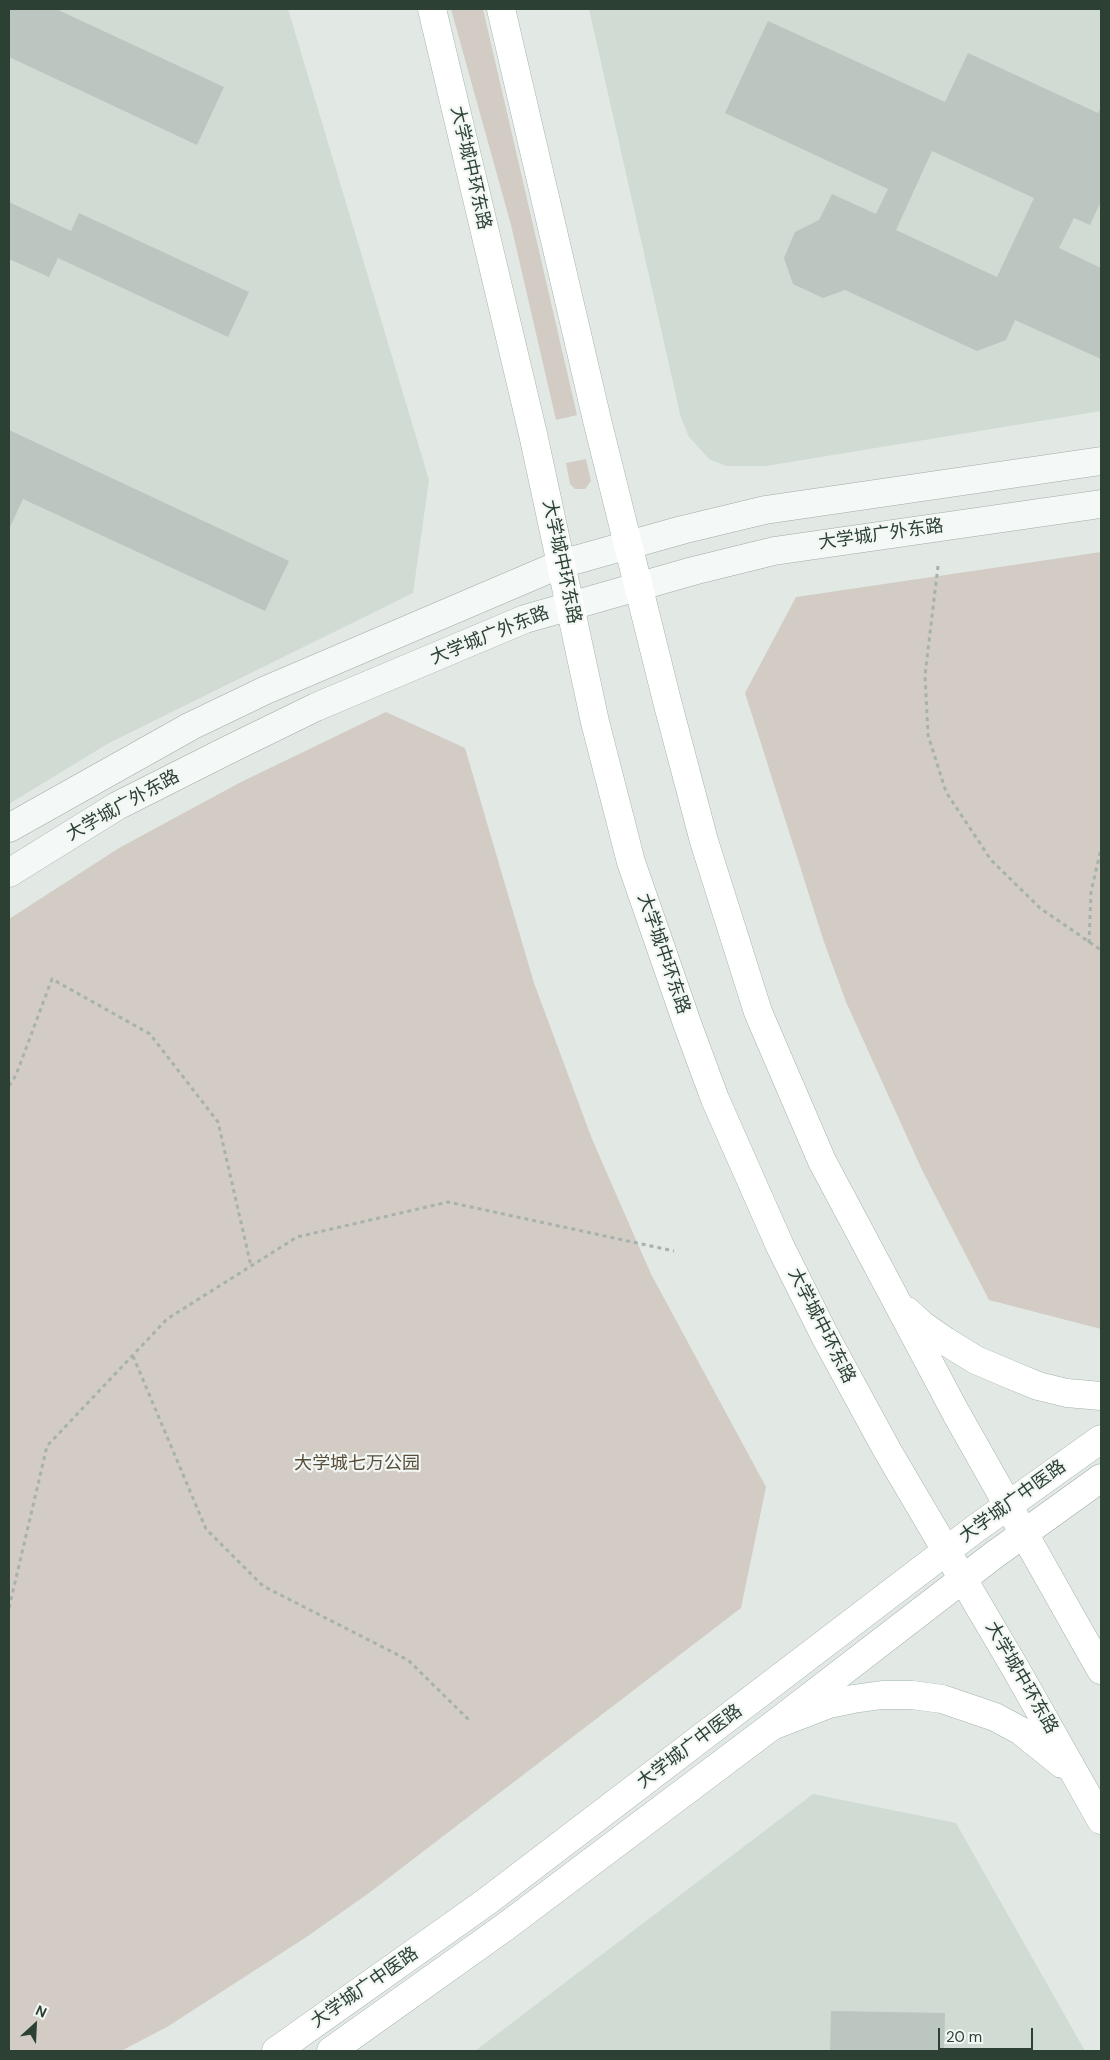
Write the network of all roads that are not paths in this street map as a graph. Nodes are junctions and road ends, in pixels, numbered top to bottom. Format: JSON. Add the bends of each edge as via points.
{"nodes":[{"id":1,"x":432,"y":9,"type":"edge"},
{"id":2,"x":501,"y":9,"type":"edge"},
{"id":3,"x":1101,"y":461,"type":"edge"},
{"id":4,"x":1101,"y":504,"type":"edge"},
{"id":5,"x":628,"y":545,"type":"junction"},
{"id":6,"x":561,"y":564,"type":"junction"},
{"id":7,"x":638,"y":586,"type":"junction"},
{"id":8,"x":570,"y":606,"type":"junction"},
{"id":9,"x":9,"y":828,"type":"edge"},
{"id":10,"x":9,"y":873,"type":"edge"},
{"id":11,"x":896,"y":1300,"type":"junction"},
{"id":12,"x":1101,"y":1396,"type":"edge"},
{"id":13,"x":1101,"y":1439,"type":"edge"},
{"id":14,"x":1101,"y":1478,"type":"edge"},
{"id":15,"x":1008,"y":1505,"type":"junction"},
{"id":16,"x":1024,"y":1533,"type":"junction"},
{"id":17,"x":947,"y":1551,"type":"junction"},
{"id":18,"x":963,"y":1579,"type":"junction"},
{"id":19,"x":1101,"y":1670,"type":"edge"},
{"id":20,"x":772,"y":1726,"type":"junction"},
{"id":21,"x":1080,"y":1783,"type":"junction"},
{"id":22,"x":1101,"y":1820,"type":"edge"},
{"id":23,"x":276,"y":2051,"type":"edge"},
{"id":24,"x":331,"y":2051,"type":"edge"}],
"edges":[{"from":1,"to":6,"type":"main road","name":"大学城中环东路"},
{"from":2,"to":5,"type":"main road"},
{"from":3,"to":5,"type":"street","via":[[765,510]]},
{"from":4,"to":7,"type":"street","name":"大学城广外东路","via":[[774,551]]},
{"from":5,"to":6,"type":"street"},
{"from":5,"to":7,"type":"main road"},
{"from":6,"to":8,"type":"main road","name":"大学城中环东路"},
{"from":6,"to":9,"type":"street","via":[[241,702],[165,740]]},
{"from":7,"to":8,"type":"street","name":"大学城广外东路"},
{"from":7,"to":11,"type":"main road","via":[[704,841],[758,1012],[822,1161]]},
{"from":8,"to":10,"type":"street","name":"大学城广外东路","via":[[525,619],[316,707],[117,806]]},
{"from":8,"to":17,"type":"main road","name":"大学城中环东路","via":[[632,862],[715,1099],[780,1246],[825,1336]]},
{"from":11,"to":12,"type":"main road","via":[[922,1325],[976,1360],[1038,1386]]},
{"from":11,"to":15,"type":"main road"},
{"from":13,"to":15,"type":"main road","name":"大学城广中医路"},
{"from":14,"to":16,"type":"main road","name":"大学城广中医路"},
{"from":15,"to":16,"type":"main road"},
{"from":15,"to":17,"type":"main road","name":"大学城广中医路"},
{"from":16,"to":18,"type":"main road","name":"大学城广中医路"},
{"from":16,"to":19,"type":"main road"},
{"from":17,"to":18,"type":"main road","name":"大学城中环东路"},
{"from":17,"to":23,"type":"main road","name":"大学城广中医路","via":[[486,1902]]},
{"from":18,"to":20,"type":"main road","name":"大学城广中医路"},
{"from":18,"to":21,"type":"main road","name":"大学城中环东路"},
{"from":20,"to":21,"type":"main road","via":[[819,1707],[853,1699],[882,1695],[942,1699],[995,1716],[1021,1731]]},
{"from":20,"to":24,"type":"main road","name":"大学城广中医路","via":[[504,1927]]},
{"from":21,"to":22,"type":"main road","name":"大学城中环东路"}]}
